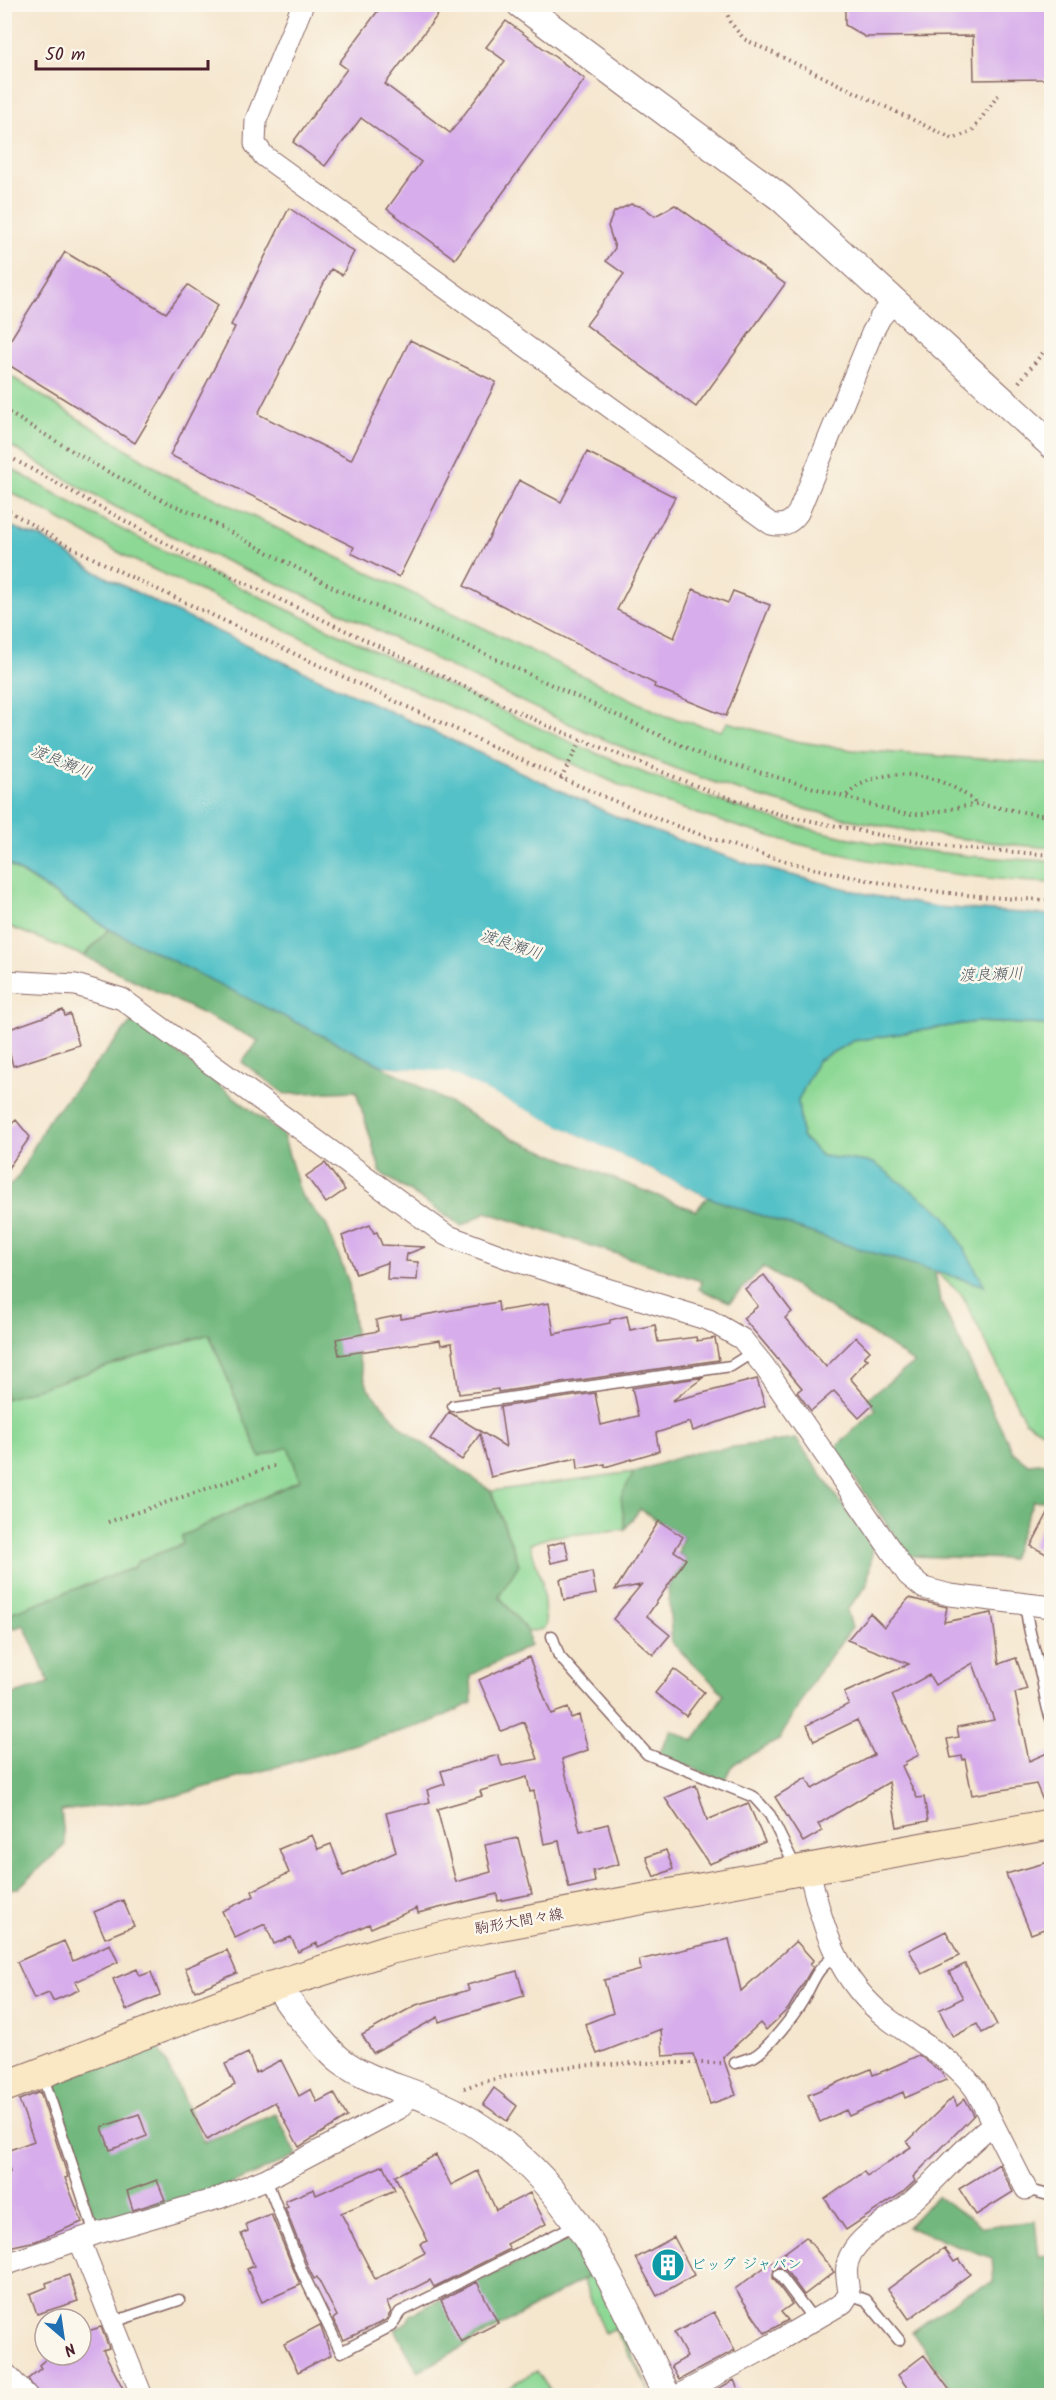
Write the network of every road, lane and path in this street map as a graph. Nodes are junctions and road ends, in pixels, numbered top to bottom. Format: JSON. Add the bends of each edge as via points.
{"nodes":[{"id":1,"x":303,"y":4,"type":"edge"},
{"id":2,"x":520,"y":4,"type":"edge"},
{"id":3,"x":724,"y":4,"type":"edge"},
{"id":4,"x":999,"y":94,"type":"dead end"},
{"id":5,"x":894,"y":300,"type":"junction"},
{"id":6,"x":1052,"y":347,"type":"edge"},
{"id":7,"x":1008,"y":407,"type":"junction"},
{"id":8,"x":4,"y":410,"type":"edge"},
{"id":9,"x":1052,"y":446,"type":"edge"},
{"id":10,"x":4,"y":454,"type":"edge"},
{"id":11,"x":4,"y":508,"type":"edge"},
{"id":12,"x":581,"y":740,"type":"junction"},
{"id":13,"x":561,"y":778,"type":"junction"},
{"id":14,"x":847,"y":796,"type":"junction"},
{"id":15,"x":977,"y":804,"type":"junction"},
{"id":16,"x":1052,"y":817,"type":"edge"},
{"id":17,"x":1052,"y":855,"type":"edge"},
{"id":18,"x":1052,"y":900,"type":"edge"},
{"id":19,"x":4,"y":981,"type":"edge"},
{"id":20,"x":753,"y":1352,"type":"junction"},
{"id":21,"x":453,"y":1406,"type":"dead end"},
{"id":22,"x":277,"y":1465,"type":"dead end"},
{"id":23,"x":108,"y":1522,"type":"dead end"},
{"id":24,"x":1026,"y":1606,"type":"junction"},
{"id":25,"x":1052,"y":1607,"type":"edge"},
{"id":26,"x":552,"y":1636,"type":"dead end"},
{"id":27,"x":1052,"y":1721,"type":"edge"},
{"id":28,"x":1052,"y":1824,"type":"edge"},
{"id":29,"x":803,"y":1870,"type":"junction"},
{"id":30,"x":837,"y":1956,"type":"junction"},
{"id":31,"x":278,"y":1984,"type":"junction"},
{"id":32,"x":735,"y":2063,"type":"joint"},
{"id":33,"x":42,"y":2073,"type":"junction"},
{"id":34,"x":4,"y":2087,"type":"edge"},
{"id":35,"x":413,"y":2093,"type":"junction"},
{"id":36,"x":438,"y":2103,"type":"junction"},
{"id":37,"x":993,"y":2124,"type":"junction"},
{"id":38,"x":266,"y":2179,"type":"junction"},
{"id":39,"x":1026,"y":2189,"type":"joint"},
{"id":40,"x":1052,"y":2196,"type":"edge"},
{"id":41,"x":578,"y":2224,"type":"junction"},
{"id":42,"x":87,"y":2236,"type":"junction"},
{"id":43,"x":4,"y":2265,"type":"edge"},
{"id":44,"x":779,"y":2274,"type":"dead end"},
{"id":45,"x":849,"y":2294,"type":"junction"},
{"id":46,"x":179,"y":2300,"type":"dead end"},
{"id":47,"x":814,"y":2320,"type":"junction"},
{"id":48,"x":113,"y":2322,"type":"junction"},
{"id":49,"x":898,"y":2340,"type":"dead end"},
{"id":50,"x":4,"y":2372,"type":"edge"},
{"id":51,"x":27,"y":2396,"type":"edge"},
{"id":52,"x":142,"y":2396,"type":"edge"},
{"id":53,"x":667,"y":2396,"type":"edge"},
{"id":54,"x":677,"y":2396,"type":"edge"}],
"edges":[{"from":1,"to":5,"type":"street","via":[[256,120],[255,144],[264,156],[771,525],[780,526],[794,519],[804,502],[872,333]]},
{"from":2,"to":5,"type":"street","via":[[768,188]]},
{"from":3,"to":4,"type":"path","via":[[730,22],[744,39],[953,139],[972,131]]},
{"from":5,"to":7,"type":"street"},
{"from":6,"to":7,"type":"path","via":[[1020,379]]},
{"from":7,"to":9,"type":"street"},
{"from":8,"to":14,"type":"path","via":[[99,467],[340,591],[704,756]]},
{"from":10,"to":12,"type":"path","via":[[194,559]]},
{"from":11,"to":13,"type":"path","via":[[129,576]]},
{"from":12,"to":13,"type":"path"},
{"from":12,"to":17,"type":"path","via":[[717,794],[783,815],[938,844]]},
{"from":13,"to":18,"type":"path","via":[[706,836],[812,867],[982,896]]},
{"from":14,"to":15,"type":"path","via":[[903,814]]},
{"from":14,"to":15,"type":"path","via":[[868,781],[931,777],[963,791]]},
{"from":15,"to":16,"type":"path"},
{"from":19,"to":20,"type":"street","via":[[76,985],[122,999],[446,1235],[513,1260],[709,1320],[732,1332]]},
{"from":20,"to":21,"type":"lane","via":[[731,1366]]},
{"from":20,"to":24,"type":"street","via":[[908,1575],[924,1588],[941,1593]]},
{"from":22,"to":23,"type":"path"},
{"from":24,"to":25,"type":"street"},
{"from":24,"to":27,"type":"lane"},
{"from":26,"to":29,"type":"lane","via":[[559,1656],[647,1754],[746,1793],[762,1805]]},
{"from":28,"to":29,"type":"main road","name":"駒形大間々線"},
{"from":29,"to":30,"type":"street"},
{"from":29,"to":31,"type":"main road","name":"駒形大間々線","via":[[464,1932],[390,1949]]},
{"from":30,"to":32,"type":"lane","via":[[821,1966],[803,2000],[771,2041],[755,2056]]},
{"from":30,"to":37,"type":"street","via":[[845,1974],[866,2000],[940,2053],[967,2078]]},
{"from":31,"to":33,"type":"main road","name":"駒形大間々線"},
{"from":31,"to":35,"type":"street","via":[[296,2012],[342,2062]]},
{"from":32,"to":36,"type":"path","via":[[642,2061],[572,2066],[457,2090]]},
{"from":33,"to":34,"type":"main road","name":"駒形大間々線"},
{"from":33,"to":42,"type":"lane"},
{"from":35,"to":36,"type":"street"},
{"from":35,"to":38,"type":"street","via":[[398,2109]]},
{"from":36,"to":41,"type":"street","via":[[509,2148],[546,2183]]},
{"from":37,"to":39,"type":"street"},
{"from":37,"to":45,"type":"street","via":[[912,2202],[858,2245],[845,2272]]},
{"from":38,"to":41,"type":"lane","via":[[302,2272],[341,2352],[391,2326],[400,2312]]},
{"from":38,"to":42,"type":"street","via":[[200,2204]]},
{"from":39,"to":40,"type":"lane"},
{"from":41,"to":53,"type":"street"},
{"from":42,"to":43,"type":"street"},
{"from":42,"to":48,"type":"street"},
{"from":44,"to":47,"type":"lane"},
{"from":45,"to":47,"type":"street","via":[[843,2303]]},
{"from":45,"to":49,"type":"lane","via":[[866,2300]]},
{"from":46,"to":48,"type":"lane"},
{"from":47,"to":54,"type":"street"},
{"from":48,"to":52,"type":"street"},
{"from":50,"to":51,"type":"street"}]}
